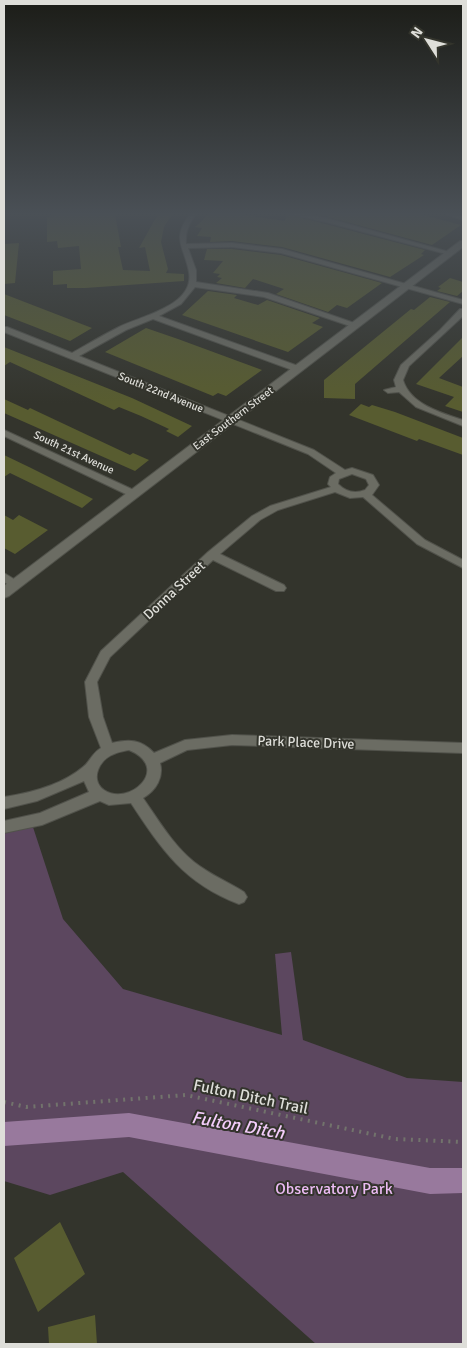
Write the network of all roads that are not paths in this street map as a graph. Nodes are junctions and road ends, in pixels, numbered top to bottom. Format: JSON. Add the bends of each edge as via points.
{"nodes":[{"id":1,"x":191,"y":277,"type":"edge"},
{"id":2,"x":374,"y":277,"type":"edge"},
{"id":3,"x":418,"y":277,"type":"edge"},
{"id":4,"x":192,"y":284,"type":"junction"},
{"id":5,"x":406,"y":286,"type":"junction"},
{"id":6,"x":463,"y":302,"type":"edge"},
{"id":7,"x":463,"y":311,"type":"edge"},
{"id":8,"x":152,"y":316,"type":"junction"},
{"id":9,"x":356,"y":325,"type":"junction"},
{"id":10,"x":4,"y":329,"type":"edge"},
{"id":11,"x":72,"y":357,"type":"junction"},
{"id":12,"x":298,"y":368,"type":"junction"},
{"id":13,"x":402,"y":389,"type":"junction"},
{"id":14,"x":388,"y":390,"type":"dead end"},
{"id":15,"x":230,"y":420,"type":"junction"},
{"id":16,"x":463,"y":423,"type":"edge"},
{"id":17,"x":4,"y":433,"type":"edge"},
{"id":18,"x":342,"y":473,"type":"junction"},
{"id":19,"x":336,"y":489,"type":"junction"},
{"id":20,"x":134,"y":494,"type":"junction"},
{"id":21,"x":365,"y":494,"type":"junction"},
{"id":22,"x":212,"y":555,"type":"junction"},
{"id":23,"x":463,"y":564,"type":"edge"},
{"id":24,"x":4,"y":577,"type":"edge"},
{"id":25,"x":16,"y":584,"type":"junction"},
{"id":26,"x":280,"y":588,"type":"dead end"},
{"id":27,"x":4,"y":592,"type":"edge"},
{"id":28,"x":463,"y":748,"type":"edge"},
{"id":29,"x":108,"y":749,"type":"junction"},
{"id":30,"x":153,"y":760,"type":"junction"},
{"id":31,"x":90,"y":770,"type":"junction"},
{"id":32,"x":100,"y":794,"type":"junction"},
{"id":33,"x":134,"y":796,"type":"junction"},
{"id":34,"x":4,"y":803,"type":"edge"},
{"id":35,"x":4,"y":827,"type":"edge"},
{"id":36,"x":239,"y":897,"type":"dead end"}],
"edges":[{"from":1,"to":4,"type":"street"},
{"from":2,"to":5,"type":"street"},
{"from":3,"to":5,"type":"street","name":"East Southern Street"},
{"from":4,"to":8,"type":"street","via":[[180,300]]},
{"from":4,"to":9,"type":"street","via":[[265,295]]},
{"from":5,"to":6,"type":"street"},
{"from":5,"to":9,"type":"street","name":"East Southern Street"},
{"from":7,"to":13,"type":"street","via":[[401,370]]},
{"from":8,"to":11,"type":"street","via":[[122,328]]},
{"from":8,"to":12,"type":"street"},
{"from":9,"to":12,"type":"street","name":"East Southern Street"},
{"from":10,"to":11,"type":"street","name":"South 22nd Avenue"},
{"from":11,"to":15,"type":"street","name":"South 22nd Avenue"},
{"from":12,"to":15,"type":"street","name":"East Southern Street"},
{"from":13,"to":14,"type":"street"},
{"from":13,"to":16,"type":"street","via":[[421,406]]},
{"from":15,"to":18,"type":"street","name":"South 22nd Avenue","via":[[310,452]]},
{"from":15,"to":20,"type":"street","name":"East Southern Street"},
{"from":17,"to":20,"type":"street","name":"South 21st Avenue"},
{"from":18,"to":19,"type":"street","via":[[333,481]]},
{"from":18,"to":21,"type":"street","via":[[359,472],[370,477],[374,485]]},
{"from":19,"to":21,"type":"street","via":[[351,496]]},
{"from":19,"to":22,"type":"street","name":"Donna Street","via":[[274,508],[256,518]]},
{"from":20,"to":25,"type":"street","name":"East Southern Street"},
{"from":21,"to":23,"type":"street","via":[[421,542]]},
{"from":22,"to":26,"type":"street"},
{"from":22,"to":29,"type":"street","name":"Donna Street","via":[[105,654],[91,682],[96,717]]},
{"from":24,"to":25,"type":"street"},
{"from":25,"to":27,"type":"street","name":"East Southern Street"},
{"from":28,"to":30,"type":"street","name":"Park Place Drive","via":[[232,740],[185,745]]},
{"from":29,"to":30,"type":"street","via":[[119,746],[139,748]]},
{"from":29,"to":31,"type":"street","via":[[100,754]]},
{"from":30,"to":33,"type":"street","via":[[153,778],[148,787]]},
{"from":31,"to":32,"type":"street","via":[[93,787]]},
{"from":31,"to":34,"type":"street","via":[[32,797]]},
{"from":32,"to":33,"type":"street","via":[[120,800]]},
{"from":32,"to":35,"type":"street","via":[[42,818]]},
{"from":33,"to":36,"type":"street","via":[[182,862]]}]}
